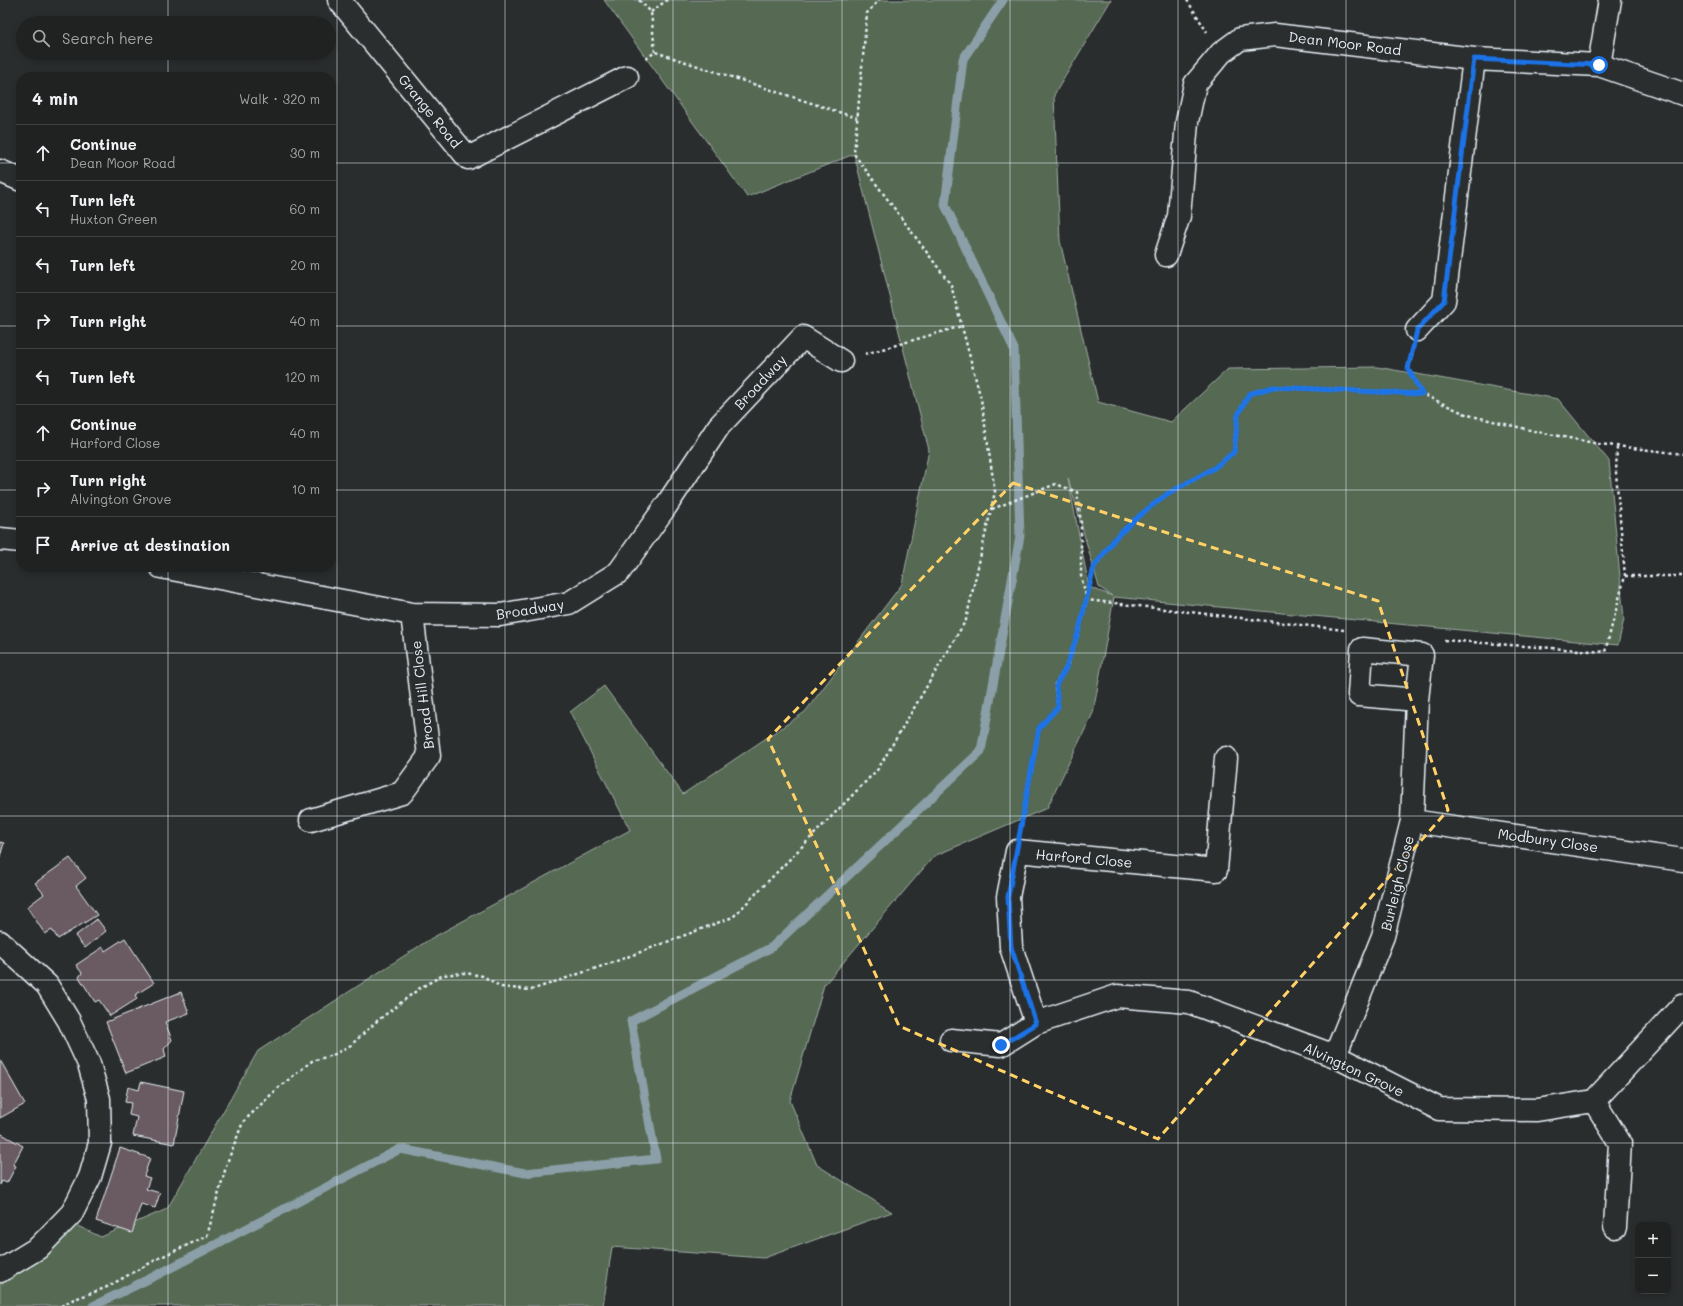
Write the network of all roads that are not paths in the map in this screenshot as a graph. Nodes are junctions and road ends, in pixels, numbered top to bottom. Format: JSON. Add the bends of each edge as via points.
{"nodes":[{"id":1,"x":339,"y":0,"type":"edge"},
{"id":2,"x":1610,"y":0,"type":"edge"},
{"id":3,"x":1474,"y":59,"type":"junction"},
{"id":4,"x":1599,"y":65,"type":"junction"},
{"id":5,"x":627,"y":77,"type":"road end"},
{"id":6,"x":1683,"y":94,"type":"edge"},
{"id":7,"x":0,"y":171,"type":"edge"},
{"id":8,"x":16,"y":178,"type":"edge"},
{"id":9,"x":1166,"y":255,"type":"dead end"},
{"id":10,"x":1417,"y":330,"type":"road end"},
{"id":11,"x":841,"y":361,"type":"road end"},
{"id":12,"x":0,"y":539,"type":"edge"},
{"id":13,"x":16,"y":541,"type":"edge"},
{"id":14,"x":188,"y":572,"type":"edge"},
{"id":15,"x":412,"y":614,"type":"junction"},
{"id":16,"x":1417,"y":700,"type":"dead end"},
{"id":17,"x":1226,"y":758,"type":"dead end"},
{"id":18,"x":311,"y":820,"type":"dead end"},
{"id":19,"x":1412,"y":821,"type":"junction"},
{"id":20,"x":1683,"y":860,"type":"edge"},
{"id":21,"x":0,"y":942,"type":"edge"},
{"id":22,"x":1683,"y":1006,"type":"edge"},
{"id":23,"x":1036,"y":1024,"type":"junction"},
{"id":24,"x":952,"y":1040,"type":"dead end"},
{"id":25,"x":1335,"y":1056,"type":"junction"},
{"id":26,"x":1594,"y":1102,"type":"junction"},
{"id":27,"x":1615,"y":1227,"type":"dead end"},
{"id":28,"x":0,"y":1271,"type":"edge"}],
"edges":[{"from":1,"to":5,"type":"street","name":"Grange Road","via":[[468,158]]},
{"from":2,"to":4,"type":"street"},
{"from":3,"to":4,"type":"street","name":"Dean Moor Road"},
{"from":3,"to":9,"type":"street","name":"Dean Moor Road","via":[[1275,35],[1240,39],[1221,52],[1195,84],[1186,122],[1178,216]]},
{"from":3,"to":10,"type":"street","via":[[1444,301]]},
{"from":4,"to":6,"type":"street","name":"Dean Moor Road"},
{"from":7,"to":8,"type":"street"},
{"from":11,"to":15,"type":"street","name":"Broadway","via":[[803,337],[719,426],[619,572],[569,603],[500,615]]},
{"from":12,"to":13,"type":"street"},
{"from":14,"to":15,"type":"street","name":"Broadway"},
{"from":15,"to":18,"type":"street","name":"Broad Hill Close","via":[[429,756],[402,793]]},
{"from":16,"to":19,"type":"street","name":"Burleigh Close"},
{"from":17,"to":23,"type":"street","name":"Harford Close","via":[[1216,870],[1017,851],[1008,897],[1011,947]]},
{"from":19,"to":20,"type":"street","name":"Modbury Close"},
{"from":19,"to":25,"type":"street","name":"Burleigh Close","via":[[1383,936]]},
{"from":21,"to":28,"type":"street","via":[[47,985],[69,1021],[89,1064],[99,1099],[100,1143],[90,1177],[72,1213],[38,1248]]},
{"from":22,"to":26,"type":"street"},
{"from":23,"to":24,"type":"street","name":"Alvington Grove","via":[[1001,1045]]},
{"from":23,"to":25,"type":"street","name":"Alvington Grove","via":[[1117,996],[1189,1002]]},
{"from":25,"to":26,"type":"street","name":"Alvington Grove","via":[[1440,1109],[1537,1110]]},
{"from":26,"to":27,"type":"street","via":[[1620,1143]]}]}
